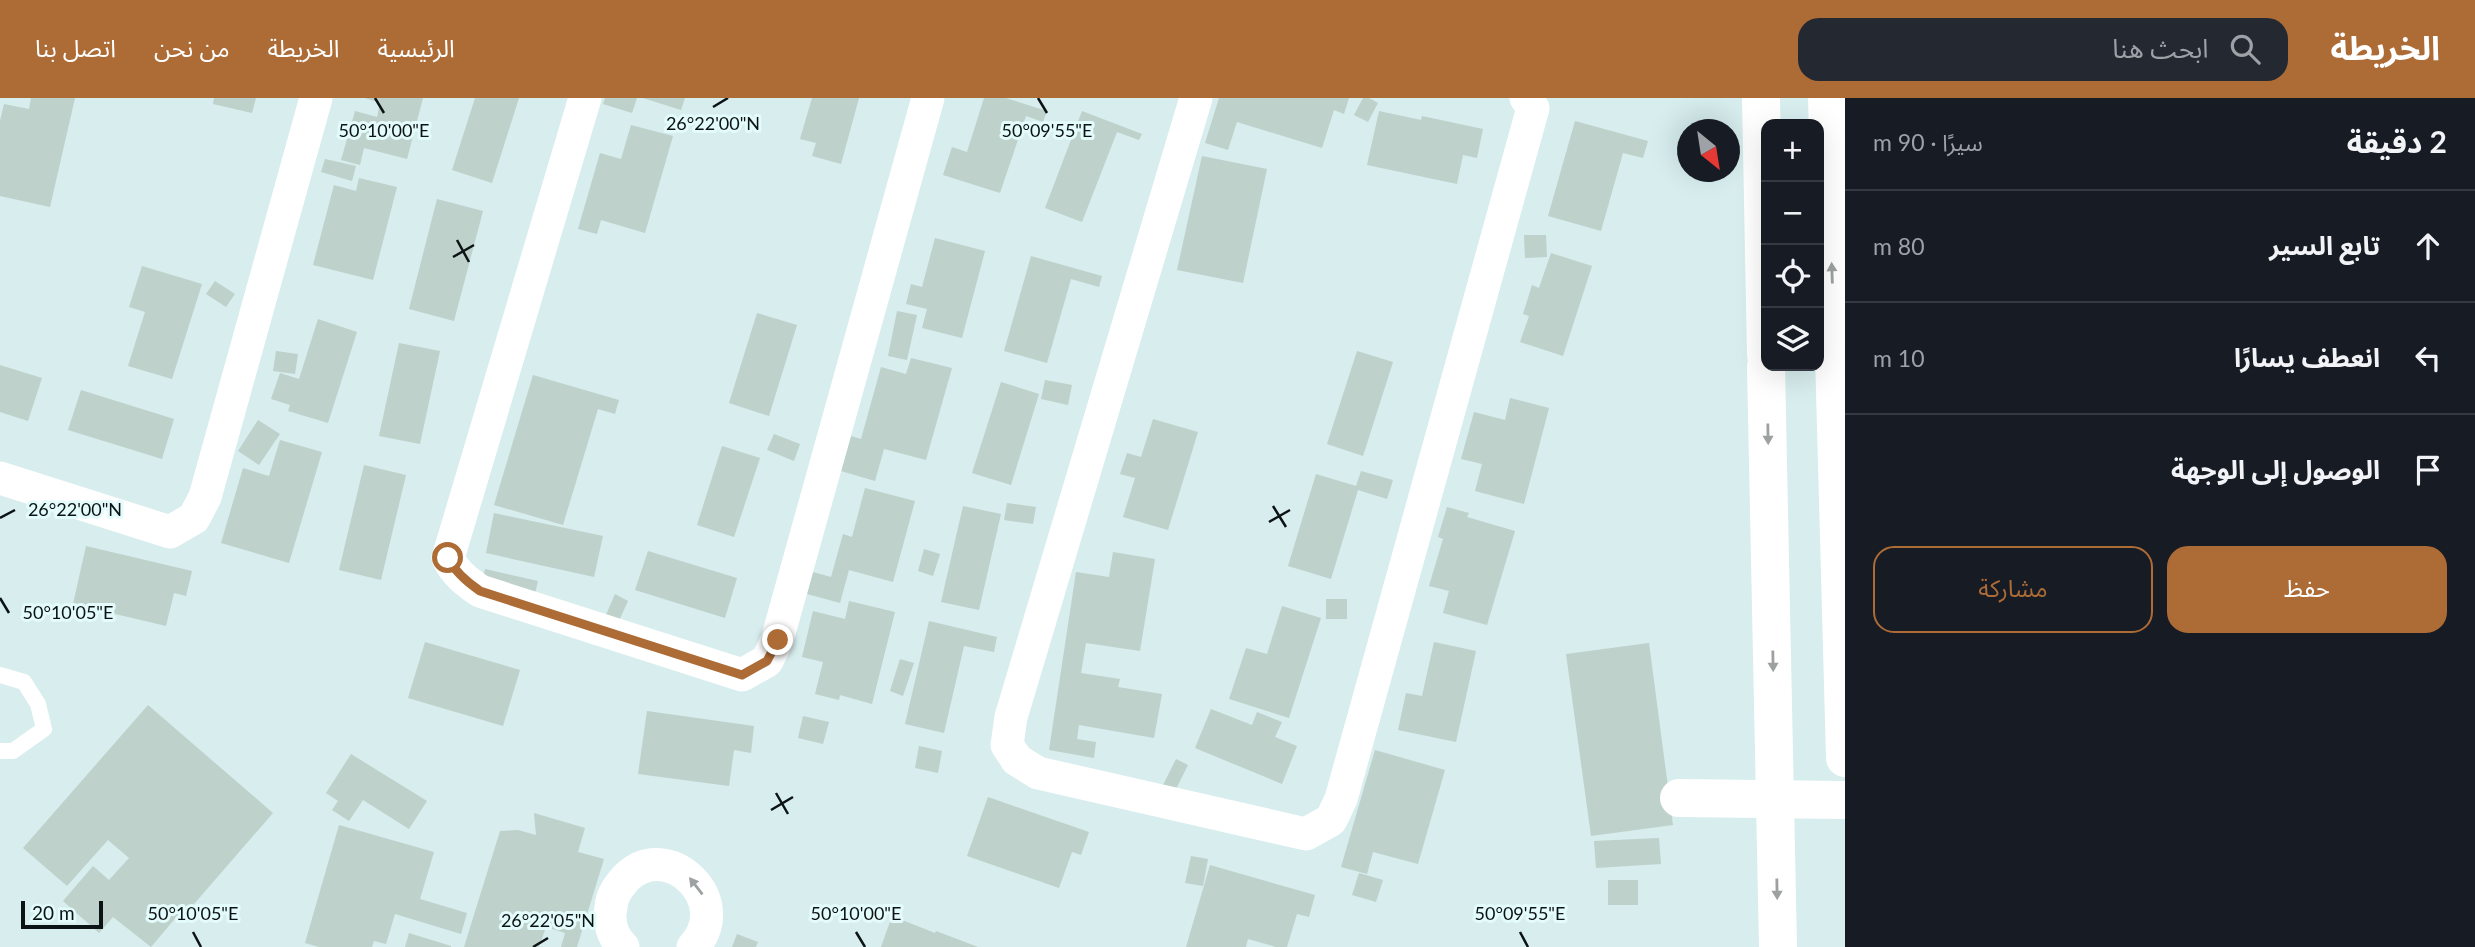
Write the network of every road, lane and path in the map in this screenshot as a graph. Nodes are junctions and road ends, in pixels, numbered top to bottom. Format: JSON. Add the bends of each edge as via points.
{"nodes":[{"id":1,"x":316,"y":98,"type":"edge"},
{"id":2,"x":585,"y":98,"type":"edge"},
{"id":3,"x":928,"y":98,"type":"edge"},
{"id":4,"x":1196,"y":98,"type":"edge"},
{"id":5,"x":1526,"y":98,"type":"edge"},
{"id":6,"x":1761,"y":98,"type":"edge"},
{"id":7,"x":1828,"y":98,"type":"edge"},
{"id":8,"x":1765,"y":308,"type":"edge"},
{"id":9,"x":1766,"y":371,"type":"edge"},
{"id":10,"x":0,"y":478,"type":"edge"},
{"id":11,"x":0,"y":675,"type":"edge"},
{"id":12,"x":0,"y":751,"type":"edge"},
{"id":13,"x":1845,"y":758,"type":"edge"},
{"id":14,"x":1679,"y":798,"type":"dead end"},
{"id":15,"x":1776,"y":800,"type":"junction"},
{"id":16,"x":1845,"y":800,"type":"edge"},
{"id":17,"x":623,"y":947,"type":"edge"},
{"id":18,"x":693,"y":947,"type":"edge"},
{"id":19,"x":1777,"y":947,"type":"edge"}],
"edges":[{"from":1,"to":10,"type":"street","via":[[205,497],[194,518],[170,533]]},
{"from":2,"to":3,"type":"street","via":[[448,558],[480,591],[742,675],[767,661],[778,640]]},
{"from":4,"to":5,"type":"street","via":[[1011,717],[1007,745],[1017,760],[1038,773],[1306,834],[1331,821],[1341,799],[1533,108]]},
{"from":6,"to":8,"type":"street"},
{"from":13,"to":7,"type":"street","one_way":true},
{"from":9,"to":15,"type":"street","one_way":true},
{"from":11,"to":12,"type":"lane","via":[[23,682],[38,704],[44,729],[13,751]]},
{"from":14,"to":15,"type":"street"},
{"from":15,"to":16,"type":"street"},
{"from":15,"to":19,"type":"street","one_way":true},
{"from":18,"to":17,"type":"street","one_way":true,"via":[[706,925],[702,892],[678,869],[662,866],[630,874],[612,899],[612,929]]}]}
